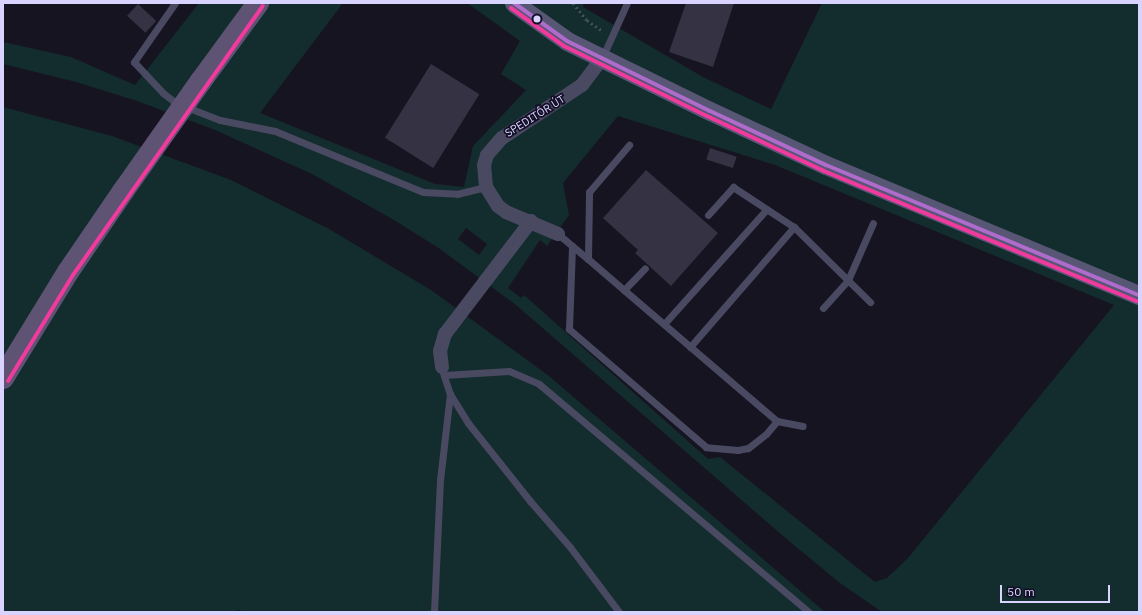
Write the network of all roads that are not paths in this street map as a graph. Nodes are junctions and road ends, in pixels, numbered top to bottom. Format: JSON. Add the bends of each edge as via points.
{"nodes":[{"id":1,"x":175,"y":3,"type":"edge"},
{"id":2,"x":258,"y":3,"type":"edge"},
{"id":3,"x":514,"y":3,"type":"edge"},
{"id":4,"x":627,"y":3,"type":"edge"},
{"id":5,"x":601,"y":60,"type":"junction"},
{"id":6,"x":629,"y":145,"type":"dead end"},
{"id":7,"x":486,"y":187,"type":"junction"},
{"id":8,"x":767,"y":209,"type":"junction"},
{"id":9,"x":708,"y":214,"type":"dead end"},
{"id":10,"x":531,"y":221,"type":"junction"},
{"id":11,"x":873,"y":223,"type":"dead end"},
{"id":12,"x":794,"y":227,"type":"junction"},
{"id":13,"x":558,"y":234,"type":"joint"},
{"id":14,"x":572,"y":246,"type":"junction"},
{"id":15,"x":588,"y":259,"type":"junction"},
{"id":16,"x":646,"y":268,"type":"dead end"},
{"id":17,"x":848,"y":280,"type":"junction"},
{"id":18,"x":624,"y":290,"type":"junction"},
{"id":19,"x":1139,"y":295,"type":"edge"},
{"id":20,"x":870,"y":302,"type":"dead end"},
{"id":21,"x":823,"y":308,"type":"dead end"},
{"id":22,"x":664,"y":324,"type":"junction"},
{"id":23,"x":690,"y":347,"type":"junction"},
{"id":24,"x":443,"y":371,"type":"junction"},
{"id":25,"x":3,"y":378,"type":"edge"},
{"id":26,"x":450,"y":394,"type":"junction"},
{"id":27,"x":776,"y":421,"type":"junction"},
{"id":28,"x":802,"y":426,"type":"dead end"},
{"id":29,"x":434,"y":612,"type":"edge"},
{"id":30,"x":618,"y":612,"type":"edge"},
{"id":31,"x":809,"y":612,"type":"edge"}],
"edges":[{"from":1,"to":7,"type":"lane","via":[[134,62],[176,103],[220,120],[275,131],[423,192],[457,194]]},
{"from":2,"to":25,"type":"main road","bridge":true,"via":[[68,272]]},
{"from":3,"to":5,"type":"main road","via":[[567,41]]},
{"from":4,"to":5,"type":"lane","via":[[613,39]]},
{"from":5,"to":7,"type":"street","name":"SPEDITŐR ÚT","via":[[582,86],[520,124],[493,146],[484,165]]},
{"from":5,"to":19,"type":"main road","via":[[826,165]]},
{"from":6,"to":15,"type":"lane","via":[[589,192]]},
{"from":7,"to":10,"type":"street","name":"SPEDITŐR ÚT","via":[[498,206],[506,212]]},
{"from":8,"to":9,"type":"lane","via":[[733,187]]},
{"from":8,"to":12,"type":"lane"},
{"from":8,"to":22,"type":"lane"},
{"from":10,"to":13,"type":"street","name":"SPEDITŐR ÚT"},
{"from":10,"to":24,"type":"street","via":[[445,334],[440,351]]},
{"from":11,"to":17,"type":"lane"},
{"from":12,"to":17,"type":"lane"},
{"from":12,"to":23,"type":"lane"},
{"from":13,"to":14,"type":"lane"},
{"from":14,"to":15,"type":"lane"},
{"from":14,"to":27,"type":"lane","via":[[569,329],[697,442],[714,449],[738,450],[757,442]]},
{"from":15,"to":18,"type":"lane"},
{"from":16,"to":18,"type":"lane"},
{"from":17,"to":20,"type":"lane"},
{"from":17,"to":21,"type":"lane"},
{"from":18,"to":22,"type":"lane"},
{"from":22,"to":23,"type":"lane"},
{"from":23,"to":27,"type":"lane"},
{"from":24,"to":26,"type":"lane"},
{"from":24,"to":31,"type":"lane","via":[[509,371],[539,384]]},
{"from":26,"to":29,"type":"lane","via":[[440,480]]},
{"from":26,"to":30,"type":"lane","via":[[492,454],[570,547]]},
{"from":27,"to":28,"type":"lane"}]}
